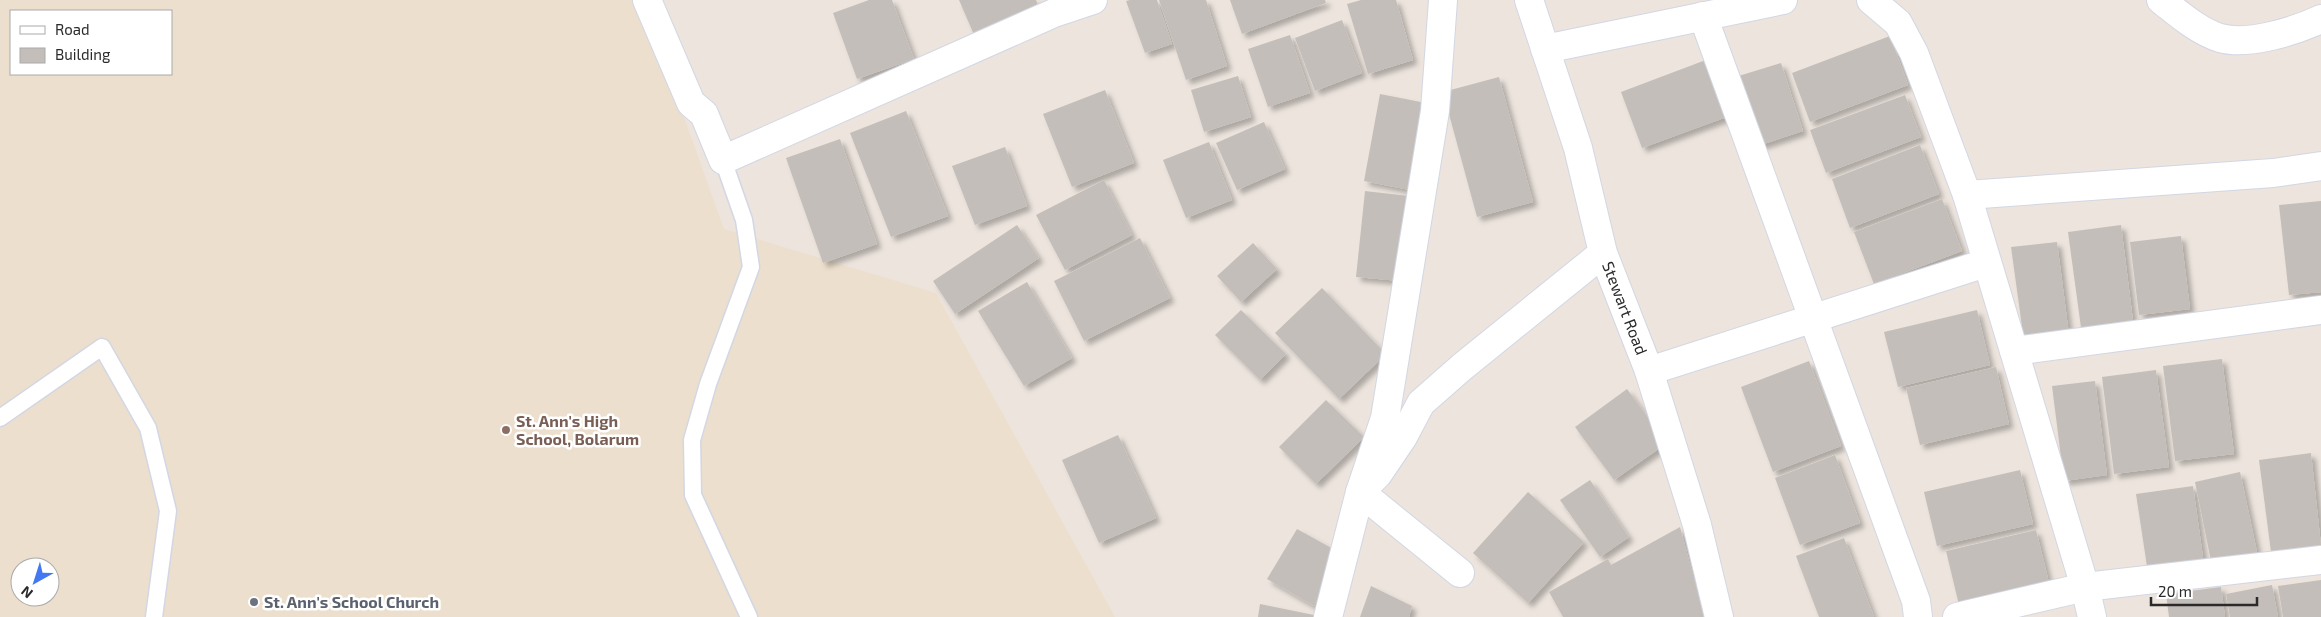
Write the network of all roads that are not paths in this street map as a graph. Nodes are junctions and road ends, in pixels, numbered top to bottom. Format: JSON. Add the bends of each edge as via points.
{"nodes":[{"id":1,"x":647,"y":0,"type":"edge"},
{"id":2,"x":1093,"y":0,"type":"edge"},
{"id":3,"x":1443,"y":0,"type":"edge"},
{"id":4,"x":1530,"y":0,"type":"edge"},
{"id":5,"x":1783,"y":0,"type":"edge"},
{"id":6,"x":1871,"y":0,"type":"edge"},
{"id":7,"x":2162,"y":0,"type":"edge"},
{"id":8,"x":1704,"y":16,"type":"junction"},
{"id":9,"x":2321,"y":19,"type":"edge"},
{"id":10,"x":1545,"y":49,"type":"junction"},
{"id":11,"x":723,"y":160,"type":"junction"},
{"id":12,"x":2321,"y":166,"type":"edge"},
{"id":13,"x":1967,"y":195,"type":"junction"},
{"id":14,"x":1603,"y":252,"type":"junction"},
{"id":15,"x":1986,"y":263,"type":"junction"},
{"id":16,"x":2321,"y":310,"type":"edge"},
{"id":17,"x":1812,"y":319,"type":"junction"},
{"id":18,"x":2014,"y":351,"type":"junction"},
{"id":19,"x":1649,"y":371,"type":"junction"},
{"id":20,"x":0,"y":418,"type":"edge"},
{"id":21,"x":1360,"y":492,"type":"junction"},
{"id":22,"x":2321,"y":560,"type":"edge"},
{"id":23,"x":1460,"y":573,"type":"dead end"},
{"id":24,"x":2085,"y":587,"type":"junction"},
{"id":25,"x":154,"y":617,"type":"edge"},
{"id":26,"x":749,"y":617,"type":"edge"},
{"id":27,"x":1328,"y":617,"type":"edge"},
{"id":28,"x":1718,"y":617,"type":"edge"},
{"id":29,"x":1918,"y":617,"type":"edge"},
{"id":30,"x":1958,"y":617,"type":"edge"},
{"id":31,"x":2092,"y":617,"type":"edge"}],
"edges":[{"from":1,"to":11,"type":"street","via":[[691,103],[704,114]]},
{"from":2,"to":11,"type":"street","via":[[1054,13]]},
{"from":3,"to":21,"type":"street","via":[[1435,110],[1385,418]]},
{"from":4,"to":10,"type":"street","name":"Stewart Road"},
{"from":5,"to":8,"type":"street"},
{"from":6,"to":13,"type":"street","via":[[1898,23],[1914,54]]},
{"from":7,"to":9,"type":"street","via":[[2192,24],[2220,38],[2254,40]]},
{"from":8,"to":10,"type":"street"},
{"from":8,"to":17,"type":"street"},
{"from":10,"to":14,"type":"street","name":"Stewart Road","via":[[1578,148]]},
{"from":11,"to":26,"type":"lane","via":[[744,220],[751,267],[708,384],[692,440],[693,495]]},
{"from":12,"to":13,"type":"street","via":[[2274,173]]},
{"from":13,"to":15,"type":"street"},
{"from":14,"to":19,"type":"street","name":"Stewart Road"},
{"from":14,"to":21,"type":"street","via":[[1421,403],[1378,474]]},
{"from":15,"to":17,"type":"street"},
{"from":15,"to":18,"type":"street"},
{"from":16,"to":18,"type":"street"},
{"from":17,"to":19,"type":"street"},
{"from":17,"to":29,"type":"street","via":[[1916,600]]},
{"from":18,"to":24,"type":"street"},
{"from":19,"to":28,"type":"street","name":"Stewart Road","via":[[1697,525]]},
{"from":20,"to":25,"type":"lane","via":[[102,347],[148,428],[168,511]]},
{"from":21,"to":23,"type":"street"},
{"from":21,"to":27,"type":"street"},
{"from":22,"to":24,"type":"street"},
{"from":24,"to":30,"type":"street"},
{"from":24,"to":31,"type":"street"}]}
